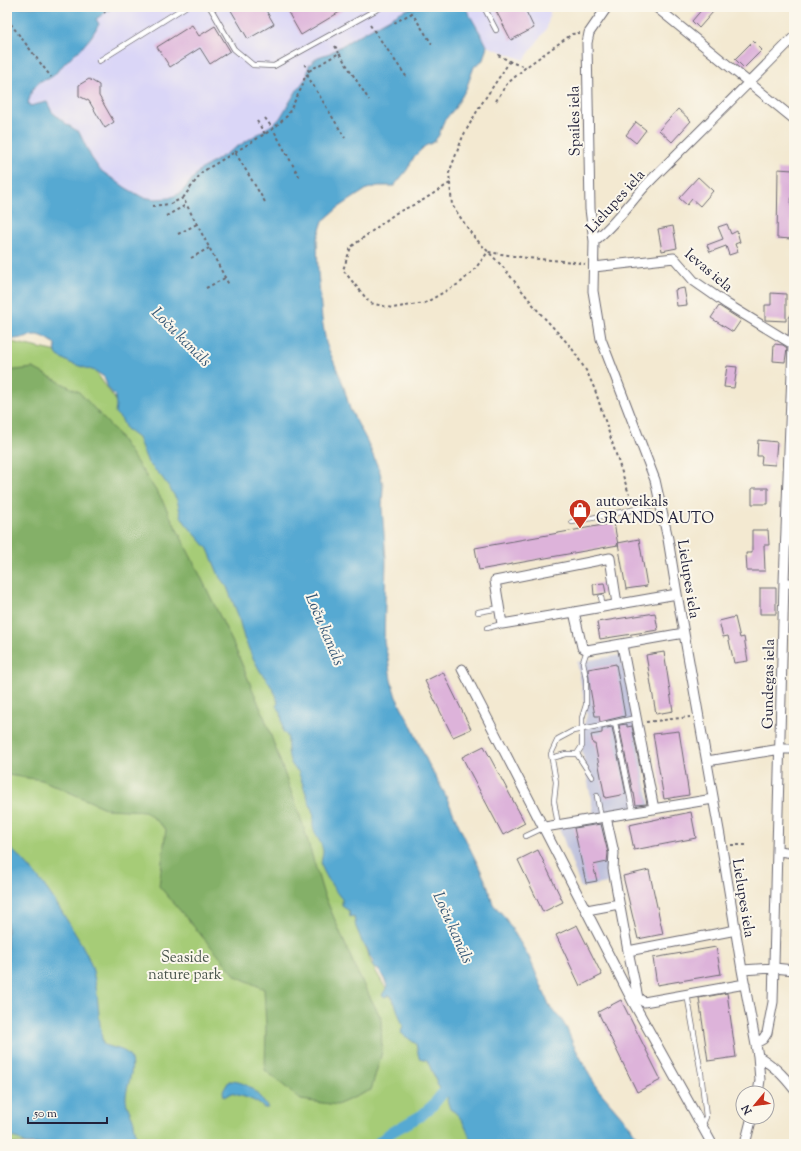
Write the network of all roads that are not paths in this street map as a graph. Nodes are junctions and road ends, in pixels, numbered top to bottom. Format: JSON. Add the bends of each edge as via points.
{"nodes":[{"id":1,"x":185,"y":7,"type":"edge"},
{"id":2,"x":210,"y":7,"type":"edge"},
{"id":3,"x":381,"y":7,"type":"edge"},
{"id":4,"x":484,"y":7,"type":"edge"},
{"id":5,"x":607,"y":7,"type":"edge"},
{"id":6,"x":656,"y":7,"type":"edge"},
{"id":7,"x":496,"y":30,"type":"dead end"},
{"id":8,"x":794,"y":37,"type":"edge"},
{"id":9,"x":99,"y":61,"type":"dead end"},
{"id":10,"x":750,"y":82,"type":"junction"},
{"id":11,"x":794,"y":119,"type":"edge"},
{"id":12,"x":594,"y":241,"type":"junction"},
{"id":13,"x":594,"y":267,"type":"junction"},
{"id":14,"x":794,"y":319,"type":"edge"},
{"id":15,"x":793,"y":344,"type":"edge"},
{"id":16,"x":791,"y":478,"type":"edge"},
{"id":17,"x":661,"y":504,"type":"junction"},
{"id":18,"x":572,"y":522,"type":"dead end"},
{"id":19,"x":784,"y":582,"type":"junction"},
{"id":20,"x":794,"y":584,"type":"edge"},
{"id":21,"x":677,"y":594,"type":"junction"},
{"id":22,"x":601,"y":597,"type":"dead end"},
{"id":23,"x":617,"y":604,"type":"junction"},
{"id":24,"x":603,"y":607,"type":"junction"},
{"id":25,"x":500,"y":608,"type":"junction"},
{"id":26,"x":478,"y":612,"type":"dead end"},
{"id":27,"x":574,"y":612,"type":"junction"},
{"id":28,"x":502,"y":624,"type":"junction"},
{"id":29,"x":487,"y":628,"type":"dead end"},
{"id":30,"x":684,"y":634,"type":"junction"},
{"id":31,"x":622,"y":645,"type":"junction"},
{"id":32,"x":587,"y":650,"type":"junction"},
{"id":33,"x":462,"y":669,"type":"dead end"},
{"id":34,"x":637,"y":721,"type":"junction"},
{"id":35,"x":615,"y":723,"type":"junction"},
{"id":36,"x":581,"y":729,"type":"junction"},
{"id":37,"x":780,"y":749,"type":"junction"},
{"id":38,"x":794,"y":749,"type":"edge"},
{"id":39,"x":577,"y":754,"type":"junction"},
{"id":40,"x":552,"y":758,"type":"junction"},
{"id":41,"x":707,"y":761,"type":"junction"},
{"id":42,"x":592,"y":777,"type":"dead end"},
{"id":43,"x":596,"y":796,"type":"dead end"},
{"id":44,"x":713,"y":799,"type":"junction"},
{"id":45,"x":654,"y":809,"type":"junction"},
{"id":46,"x":633,"y":812,"type":"junction"},
{"id":47,"x":604,"y":817,"type":"junction"},
{"id":48,"x":558,"y":825,"type":"junction"},
{"id":49,"x":544,"y":827,"type":"junction"},
{"id":50,"x":526,"y":836,"type":"dead end"},
{"id":51,"x":778,"y":851,"type":"junction"},
{"id":52,"x":794,"y":853,"type":"edge"},
{"id":53,"x":619,"y":904,"type":"junction"},
{"id":54,"x":587,"y":910,"type":"junction"},
{"id":55,"x":736,"y":930,"type":"junction"},
{"id":56,"x":628,"y":950,"type":"junction"},
{"id":57,"x":774,"y":968,"type":"junction"},
{"id":58,"x":742,"y":970,"type":"junction"},
{"id":59,"x":794,"y":970,"type":"edge"},
{"id":60,"x":745,"y":984,"type":"junction"},
{"id":61,"x":687,"y":994,"type":"junction"},
{"id":62,"x":636,"y":1000,"type":"junction"},
{"id":63,"x":756,"y":1043,"type":"junction"},
{"id":64,"x":758,"y":1056,"type":"junction"},
{"id":65,"x":759,"y":1085,"type":"edge"},
{"id":66,"x":794,"y":1089,"type":"edge"},
{"id":67,"x":750,"y":1125,"type":"edge"},
{"id":68,"x":702,"y":1127,"type":"junction"},
{"id":69,"x":712,"y":1144,"type":"edge"},
{"id":70,"x":745,"y":1144,"type":"edge"}],
"edges":[{"from":1,"to":9,"type":"lane"},
{"from":2,"to":3,"type":"lane","via":[[234,49],[253,65],[274,66]]},
{"from":4,"to":7,"type":"lane"},
{"from":5,"to":12,"type":"street","name":"Spailes iela","via":[[589,33],[587,50],[590,201]]},
{"from":6,"to":10,"type":"street"},
{"from":8,"to":10,"type":"street","name":"Lielupes iela"},
{"from":10,"to":11,"type":"street"},
{"from":10,"to":12,"type":"street","name":"Lielupes iela"},
{"from":12,"to":13,"type":"street","name":"Lielupes iela"},
{"from":13,"to":15,"type":"street","name":"Ievas iela","via":[[674,258],[694,281]]},
{"from":13,"to":17,"type":"street","name":"Lielupes iela","via":[[593,291],[601,339],[655,480]]},
{"from":14,"to":15,"type":"street","name":"Gundegas iela"},
{"from":15,"to":16,"type":"street","name":"Gundegas iela"},
{"from":16,"to":19,"type":"street","name":"Gundegas iela"},
{"from":17,"to":18,"type":"lane"},
{"from":17,"to":21,"type":"street","name":"Lielupes iela"},
{"from":19,"to":20,"type":"street"},
{"from":19,"to":37,"type":"street","name":"Gundegas iela"},
{"from":21,"to":23,"type":"street"},
{"from":21,"to":30,"type":"street","name":"Lielupes iela"},
{"from":22,"to":24,"type":"lane"},
{"from":23,"to":24,"type":"street"},
{"from":23,"to":25,"type":"street","via":[[610,558],[495,581]]},
{"from":24,"to":27,"type":"street"},
{"from":25,"to":26,"type":"lane"},
{"from":25,"to":28,"type":"street"},
{"from":27,"to":28,"type":"street"},
{"from":27,"to":32,"type":"street","via":[[582,647]]},
{"from":28,"to":29,"type":"lane"},
{"from":30,"to":31,"type":"street"},
{"from":30,"to":41,"type":"street","name":"Lielupes iela"},
{"from":31,"to":32,"type":"street"},
{"from":31,"to":34,"type":"street"},
{"from":32,"to":36,"type":"lane","via":[[583,662],[586,705]]},
{"from":33,"to":49,"type":"street"},
{"from":34,"to":35,"type":"lane"},
{"from":34,"to":45,"type":"street"},
{"from":35,"to":36,"type":"lane"},
{"from":35,"to":46,"type":"lane"},
{"from":36,"to":39,"type":"lane","via":[[582,746]]},
{"from":36,"to":40,"type":"lane","via":[[558,739],[551,754]]},
{"from":37,"to":38,"type":"street"},
{"from":37,"to":41,"type":"street"},
{"from":37,"to":51,"type":"street","name":"Gundegas iela"},
{"from":39,"to":40,"type":"lane"},
{"from":39,"to":42,"type":"lane"},
{"from":40,"to":48,"type":"lane"},
{"from":41,"to":44,"type":"street","name":"Lielupes iela"},
{"from":43,"to":47,"type":"lane"},
{"from":44,"to":45,"type":"street"},
{"from":44,"to":55,"type":"street","name":"Lielupes iela"},
{"from":45,"to":46,"type":"street"},
{"from":46,"to":47,"type":"street"},
{"from":47,"to":48,"type":"street"},
{"from":47,"to":53,"type":"street","via":[[614,852],[613,869]]},
{"from":48,"to":49,"type":"street"},
{"from":49,"to":50,"type":"lane"},
{"from":49,"to":54,"type":"street"},
{"from":51,"to":52,"type":"street"},
{"from":51,"to":57,"type":"street","name":"Gundegas iela"},
{"from":53,"to":54,"type":"street"},
{"from":53,"to":56,"type":"street"},
{"from":54,"to":62,"type":"street"},
{"from":55,"to":56,"type":"street"},
{"from":55,"to":58,"type":"street","name":"Lielupes iela"},
{"from":56,"to":62,"type":"street"},
{"from":57,"to":58,"type":"street"},
{"from":57,"to":59,"type":"street"},
{"from":57,"to":63,"type":"street","name":"Gundegas iela","via":[[770,1022],[767,1033]]},
{"from":58,"to":60,"type":"street","name":"Lielupes iela"},
{"from":60,"to":61,"type":"street"},
{"from":60,"to":63,"type":"street","name":"Lielupes iela"},
{"from":61,"to":62,"type":"street","via":[[644,1002]]},
{"from":61,"to":68,"type":"lane","via":[[702,1073],[706,1117]]},
{"from":62,"to":68,"type":"street"},
{"from":63,"to":64,"type":"street","name":"Lielupes iela"},
{"from":64,"to":65,"type":"street","name":"Lielupes iela"},
{"from":64,"to":66,"type":"street","via":[[774,1066]]},
{"from":67,"to":70,"type":"street"},
{"from":68,"to":69,"type":"street"}]}
